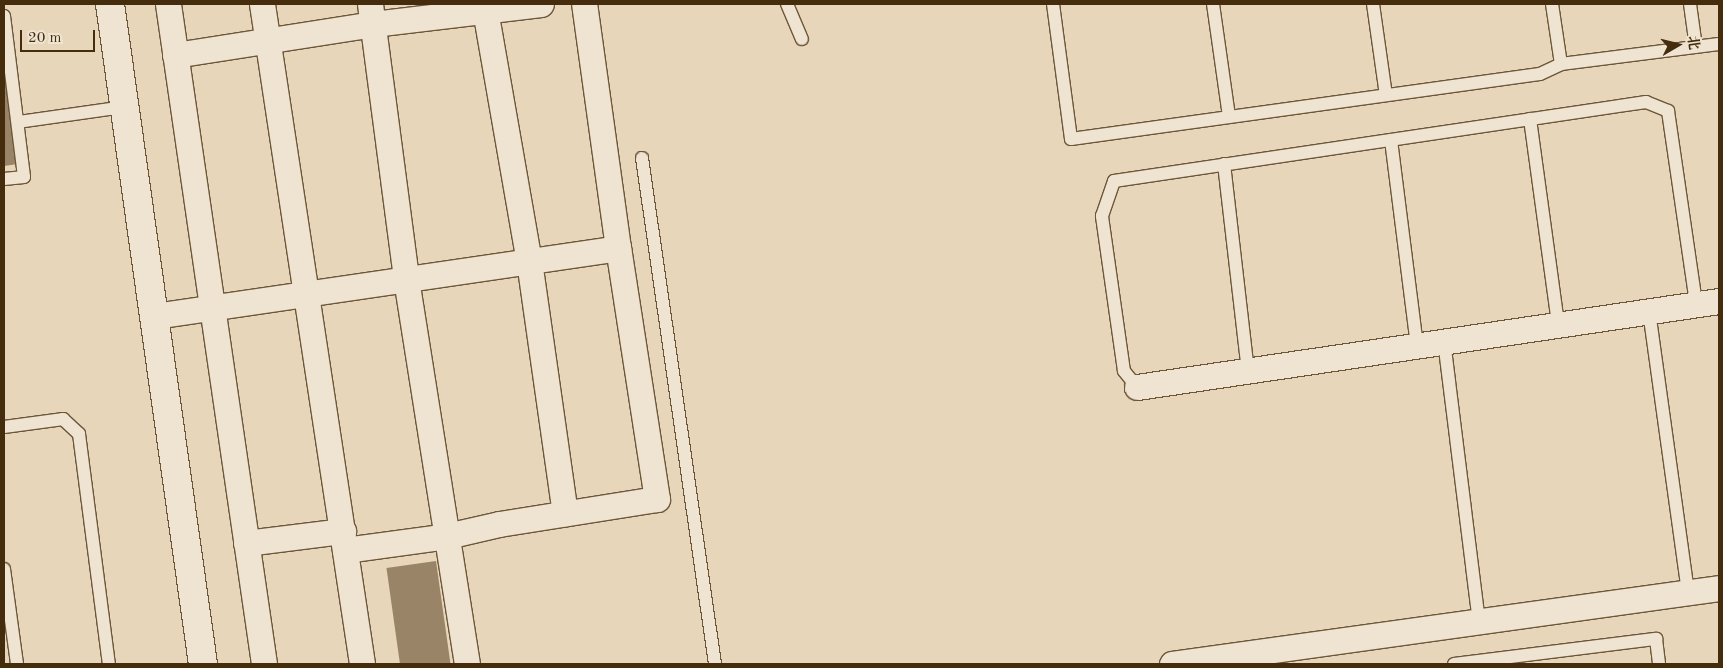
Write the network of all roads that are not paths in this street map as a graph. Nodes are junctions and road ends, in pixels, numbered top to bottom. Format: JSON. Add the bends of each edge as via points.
{"nodes":[{"id":1,"x":110,"y":4,"type":"edge"},
{"id":2,"x":168,"y":4,"type":"edge"},
{"id":3,"x":262,"y":4,"type":"edge"},
{"id":4,"x":541,"y":4,"type":"edge"},
{"id":5,"x":584,"y":4,"type":"edge"},
{"id":6,"x":787,"y":4,"type":"edge"},
{"id":7,"x":1053,"y":4,"type":"edge"},
{"id":8,"x":1213,"y":4,"type":"edge"},
{"id":9,"x":1373,"y":4,"type":"edge"},
{"id":10,"x":1552,"y":4,"type":"edge"},
{"id":11,"x":1690,"y":4,"type":"edge"},
{"id":12,"x":484,"y":7,"type":"edge"},
{"id":13,"x":371,"y":14,"type":"edge"},
{"id":14,"x":4,"y":16,"type":"edge"},
{"id":15,"x":802,"y":39,"type":"dead end"},
{"id":16,"x":268,"y":40,"type":"junction"},
{"id":17,"x":1719,"y":44,"type":"edge"},
{"id":18,"x":1696,"y":47,"type":"junction"},
{"id":19,"x":175,"y":55,"type":"junction"},
{"id":20,"x":1561,"y":64,"type":"junction"},
{"id":21,"x":1386,"y":95,"type":"junction"},
{"id":22,"x":124,"y":107,"type":"junction"},
{"id":23,"x":1229,"y":116,"type":"junction"},
{"id":24,"x":1530,"y":120,"type":"junction"},
{"id":25,"x":18,"y":122,"type":"junction"},
{"id":26,"x":1391,"y":140,"type":"junction"},
{"id":27,"x":642,"y":158,"type":"dead end"},
{"id":28,"x":1224,"y":164,"type":"junction"},
{"id":29,"x":4,"y":179,"type":"edge"},
{"id":30,"x":618,"y":248,"type":"junction"},
{"id":31,"x":530,"y":261,"type":"junction"},
{"id":32,"x":406,"y":279,"type":"junction"},
{"id":33,"x":308,"y":294,"type":"junction"},
{"id":34,"x":1707,"y":302,"type":"edge"},
{"id":35,"x":210,"y":308,"type":"junction"},
{"id":36,"x":1649,"y":311,"type":"junction"},
{"id":37,"x":154,"y":316,"type":"junction"},
{"id":38,"x":1558,"y":324,"type":"junction"},
{"id":39,"x":1444,"y":342,"type":"junction"},
{"id":40,"x":1417,"y":345,"type":"junction"},
{"id":41,"x":1248,"y":370,"type":"junction"},
{"id":42,"x":1137,"y":386,"type":"joint"},
{"id":43,"x":4,"y":426,"type":"edge"},
{"id":44,"x":565,"y":513,"type":"junction"},
{"id":45,"x":447,"y":536,"type":"junction"},
{"id":46,"x":344,"y":540,"type":"junction"},
{"id":47,"x":246,"y":543,"type":"junction"},
{"id":48,"x":4,"y":570,"type":"edge"},
{"id":49,"x":1719,"y":588,"type":"edge"},
{"id":50,"x":1688,"y":592,"type":"junction"},
{"id":51,"x":1479,"y":621,"type":"junction"},
{"id":52,"x":17,"y":664,"type":"edge"},
{"id":53,"x":109,"y":664,"type":"edge"},
{"id":54,"x":203,"y":664,"type":"edge"},
{"id":55,"x":264,"y":664,"type":"edge"},
{"id":56,"x":362,"y":664,"type":"edge"},
{"id":57,"x":468,"y":664,"type":"edge"},
{"id":58,"x":715,"y":664,"type":"edge"},
{"id":59,"x":1172,"y":664,"type":"edge"},
{"id":60,"x":1454,"y":664,"type":"edge"},
{"id":61,"x":1659,"y":664,"type":"edge"}],
"edges":[{"from":1,"to":22,"type":"street"},
{"from":2,"to":19,"type":"street"},
{"from":3,"to":16,"type":"street"},
{"from":4,"to":12,"type":"street"},
{"from":5,"to":30,"type":"street"},
{"from":6,"to":15,"type":"lane"},
{"from":7,"to":23,"type":"lane","via":[[1071,139]]},
{"from":8,"to":23,"type":"lane"},
{"from":9,"to":21,"type":"lane"},
{"from":10,"to":20,"type":"lane"},
{"from":11,"to":18,"type":"lane"},
{"from":12,"to":13,"type":"street"},
{"from":12,"to":31,"type":"street"},
{"from":13,"to":16,"type":"street"},
{"from":13,"to":32,"type":"street"},
{"from":14,"to":25,"type":"lane"},
{"from":16,"to":19,"type":"street"},
{"from":16,"to":33,"type":"street"},
{"from":17,"to":18,"type":"lane"},
{"from":18,"to":20,"type":"lane"},
{"from":19,"to":35,"type":"street"},
{"from":20,"to":21,"type":"lane","via":[[1540,74]]},
{"from":21,"to":23,"type":"lane"},
{"from":22,"to":25,"type":"lane"},
{"from":22,"to":37,"type":"street"},
{"from":24,"to":26,"type":"lane"},
{"from":24,"to":34,"type":"lane","via":[[1646,102],[1668,111]]},
{"from":24,"to":38,"type":"lane"},
{"from":25,"to":29,"type":"lane","via":[[24,177]]},
{"from":26,"to":28,"type":"lane"},
{"from":26,"to":40,"type":"lane"},
{"from":27,"to":58,"type":"lane"},
{"from":28,"to":41,"type":"lane"},
{"from":28,"to":42,"type":"lane","via":[[1114,181],[1102,216],[1124,371]]},
{"from":30,"to":31,"type":"street"},
{"from":30,"to":44,"type":"street","via":[[657,499]]},
{"from":31,"to":32,"type":"street"},
{"from":31,"to":44,"type":"street"},
{"from":32,"to":33,"type":"street"},
{"from":32,"to":45,"type":"street"},
{"from":33,"to":35,"type":"street"},
{"from":33,"to":46,"type":"street"},
{"from":34,"to":36,"type":"street"},
{"from":35,"to":37,"type":"street"},
{"from":35,"to":47,"type":"street"},
{"from":36,"to":38,"type":"street"},
{"from":36,"to":50,"type":"lane"},
{"from":37,"to":54,"type":"street"},
{"from":38,"to":39,"type":"street"},
{"from":39,"to":40,"type":"street"},
{"from":39,"to":51,"type":"lane"},
{"from":40,"to":41,"type":"street"},
{"from":41,"to":42,"type":"street"},
{"from":43,"to":53,"type":"lane","via":[[63,419],[79,434]]},
{"from":44,"to":45,"type":"street"},
{"from":45,"to":46,"type":"street"},
{"from":45,"to":57,"type":"street"},
{"from":46,"to":47,"type":"street"},
{"from":46,"to":56,"type":"street"},
{"from":47,"to":55,"type":"street"},
{"from":48,"to":52,"type":"lane"},
{"from":49,"to":50,"type":"street"},
{"from":50,"to":51,"type":"street"},
{"from":51,"to":59,"type":"street"},
{"from":60,"to":61,"type":"lane","via":[[1656,639]]}]}
